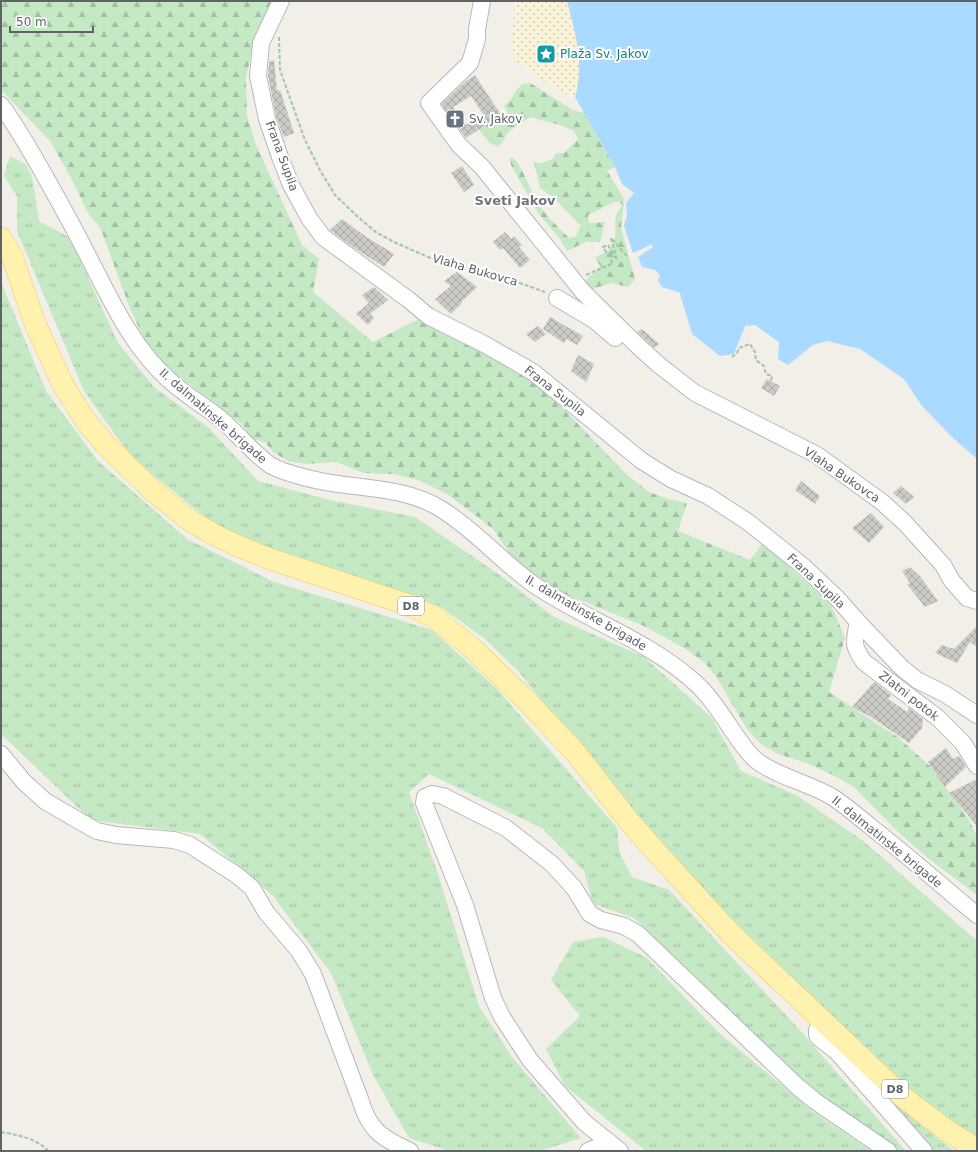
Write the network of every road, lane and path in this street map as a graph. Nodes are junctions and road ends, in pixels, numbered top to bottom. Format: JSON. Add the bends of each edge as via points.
{"nodes":[{"id":1,"x":482,"y":1,"type":"edge"},
{"id":2,"x":279,"y":4,"type":"edge"},
{"id":3,"x":1,"y":105,"type":"edge"},
{"id":4,"x":1,"y":238,"type":"edge"},
{"id":5,"x":628,"y":256,"type":"dead end"},
{"id":6,"x":583,"y":276,"type":"dead end"},
{"id":7,"x":557,"y":298,"type":"joint"},
{"id":8,"x":642,"y":350,"type":"junction"},
{"id":9,"x":732,"y":357,"type":"dead end"},
{"id":10,"x":771,"y":381,"type":"dead end"},
{"id":11,"x":977,"y":601,"type":"edge"},
{"id":12,"x":858,"y":622,"type":"junction"},
{"id":13,"x":977,"y":715,"type":"edge"},
{"id":14,"x":1,"y":754,"type":"edge"},
{"id":15,"x":977,"y":766,"type":"edge"},
{"id":16,"x":977,"y":916,"type":"edge"},
{"id":17,"x":822,"y":1020,"type":"junction"},
{"id":18,"x":1,"y":1132,"type":"edge"},
{"id":19,"x":614,"y":1146,"type":"edge"},
{"id":20,"x":977,"y":1149,"type":"edge"},
{"id":21,"x":48,"y":1151,"type":"edge"},
{"id":22,"x":410,"y":1151,"type":"edge"},
{"id":23,"x":588,"y":1151,"type":"edge"},
{"id":24,"x":888,"y":1151,"type":"edge"},
{"id":25,"x":924,"y":1151,"type":"edge"}],
"edges":[{"from":1,"to":8,"type":"street","name":"Vlaha Bukovca","via":[[477,40],[470,63],[430,103],[459,145],[482,167],[583,292]]},
{"from":2,"to":7,"type":"path","name":"Vlaha Bukovca","via":[[280,70],[305,140],[335,195],[377,233],[396,243],[450,265],[503,277],[537,288]]},
{"from":2,"to":12,"type":"street","name":"Frana Supila","via":[[261,43],[258,76],[268,119],[290,185],[323,237],[428,316],[533,372],[642,461],[670,479],[708,496],[748,522],[803,566]]},
{"from":3,"to":16,"type":"street","name":"II. dalmatinske brigade","via":[[62,207],[132,338],[169,380],[221,419],[253,451],[272,466],[310,479],[381,489],[414,497],[439,507],[534,585],[678,667],[698,684],[714,703],[753,758],[775,772],[834,798]]},
{"from":4,"to":17,"type":"main road","number":"D8","via":[[12,256],[34,321],[63,385],[85,420],[105,444],[152,490],[189,520],[238,546],[409,605],[435,618],[470,646],[525,699],[575,752],[628,820],[731,934]]},
{"from":5,"to":6,"type":"path","via":[[611,238],[617,260],[608,245],[603,247],[613,263]]},
{"from":7,"to":8,"type":"street","name":"Vlaha Bukovca","via":[[594,320],[627,348]]},
{"from":8,"to":11,"type":"street","name":"Vlaha Bukovca","via":[[695,393],[817,455],[882,502],[943,565],[952,581],[967,598]]},
{"from":9,"to":10,"type":"path","via":[[739,348],[750,344],[756,360],[764,366],[766,374],[772,376]]},
{"from":12,"to":13,"type":"street","name":"Frana Supila","via":[[917,680],[946,694]]},
{"from":12,"to":15,"type":"street","name":"Zlatni potok","via":[[854,643],[864,662],[938,718],[963,743]]},
{"from":14,"to":22,"type":"street","via":[[24,782],[45,801],[97,831],[174,840],[190,845],[252,888],[266,912],[299,951],[313,974],[365,1115],[375,1130]]},
{"from":17,"to":20,"type":"main road","number":"D8","via":[[903,1097],[949,1132]]},
{"from":17,"to":25,"type":"street","via":[[818,1025],[819,1038]]},
{"from":18,"to":21,"type":"path","via":[[25,1137],[44,1146]]},
{"from":19,"to":23,"type":"street"},
{"from":19,"to":24,"type":"street","via":[[584,1122],[530,1060],[502,1017],[493,998],[465,905],[424,803],[425,797],[432,794],[443,796],[506,828],[552,864],[574,888],[590,914],[638,934],[798,1087]]}]}
